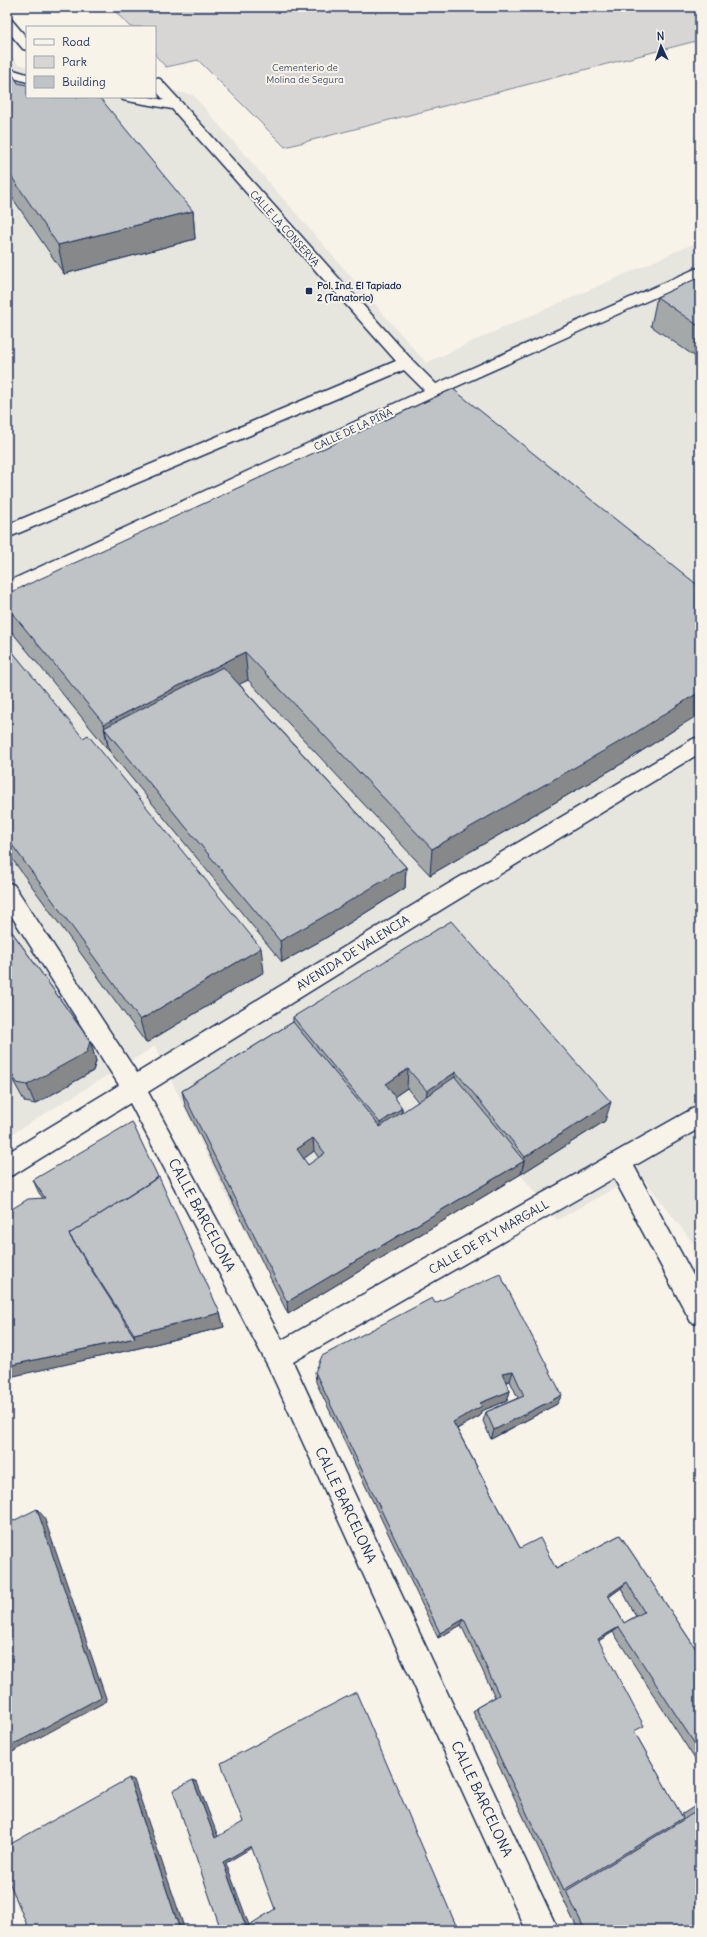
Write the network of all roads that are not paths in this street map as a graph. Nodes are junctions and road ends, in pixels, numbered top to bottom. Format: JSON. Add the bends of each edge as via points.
{"nodes":[{"id":1,"x":7,"y":22,"type":"edge"},
{"id":2,"x":26,"y":45,"type":"edge"},
{"id":3,"x":7,"y":72,"type":"edge"},
{"id":4,"x":26,"y":78,"type":"edge"},
{"id":5,"x":156,"y":83,"type":"edge"},
{"id":6,"x":133,"y":98,"type":"edge"},
{"id":7,"x":176,"y":106,"type":"junction"},
{"id":8,"x":700,"y":272,"type":"edge"},
{"id":9,"x":406,"y":363,"type":"junction"},
{"id":10,"x":434,"y":391,"type":"junction"},
{"id":11,"x":7,"y":532,"type":"edge"},
{"id":12,"x":7,"y":589,"type":"edge"},
{"id":13,"x":700,"y":744,"type":"edge"},
{"id":14,"x":7,"y":891,"type":"edge"},
{"id":15,"x":134,"y":1088,"type":"junction"},
{"id":16,"x":700,"y":1116,"type":"edge"},
{"id":17,"x":619,"y":1163,"type":"junction"},
{"id":18,"x":7,"y":1166,"type":"edge"},
{"id":19,"x":700,"y":1313,"type":"edge"},
{"id":20,"x":277,"y":1357,"type":"junction"},
{"id":21,"x":542,"y":1930,"type":"edge"}],
"edges":[{"from":1,"to":2,"type":"street"},
{"from":3,"to":4,"type":"street"},
{"from":5,"to":7,"type":"street","name":"CALLE LA CONSERVA"},
{"from":6,"to":7,"type":"street"},
{"from":7,"to":9,"type":"street","name":"CALLE LA CONSERVA"},
{"from":8,"to":10,"type":"street","name":"CALLE DE LA PIÑA"},
{"from":9,"to":10,"type":"street","name":"CALLE LA CONSERVA"},
{"from":9,"to":11,"type":"street"},
{"from":10,"to":12,"type":"street","name":"CALLE DE LA PIÑA"},
{"from":13,"to":15,"type":"street","name":"AVENIDA DE VALENCIA","via":[[441,899]]},
{"from":14,"to":15,"type":"street","name":"CALLE BARCELONA"},
{"from":15,"to":18,"type":"street","name":"AVENIDA DE VALENCIA"},
{"from":15,"to":20,"type":"street","name":"CALLE BARCELONA"},
{"from":16,"to":17,"type":"street","name":"CALLE DE PI Y MARGALL"},
{"from":17,"to":19,"type":"street"},
{"from":17,"to":20,"type":"street","name":"CALLE DE PI Y MARGALL"},
{"from":20,"to":21,"type":"street","name":"CALLE BARCELONA"}]}
